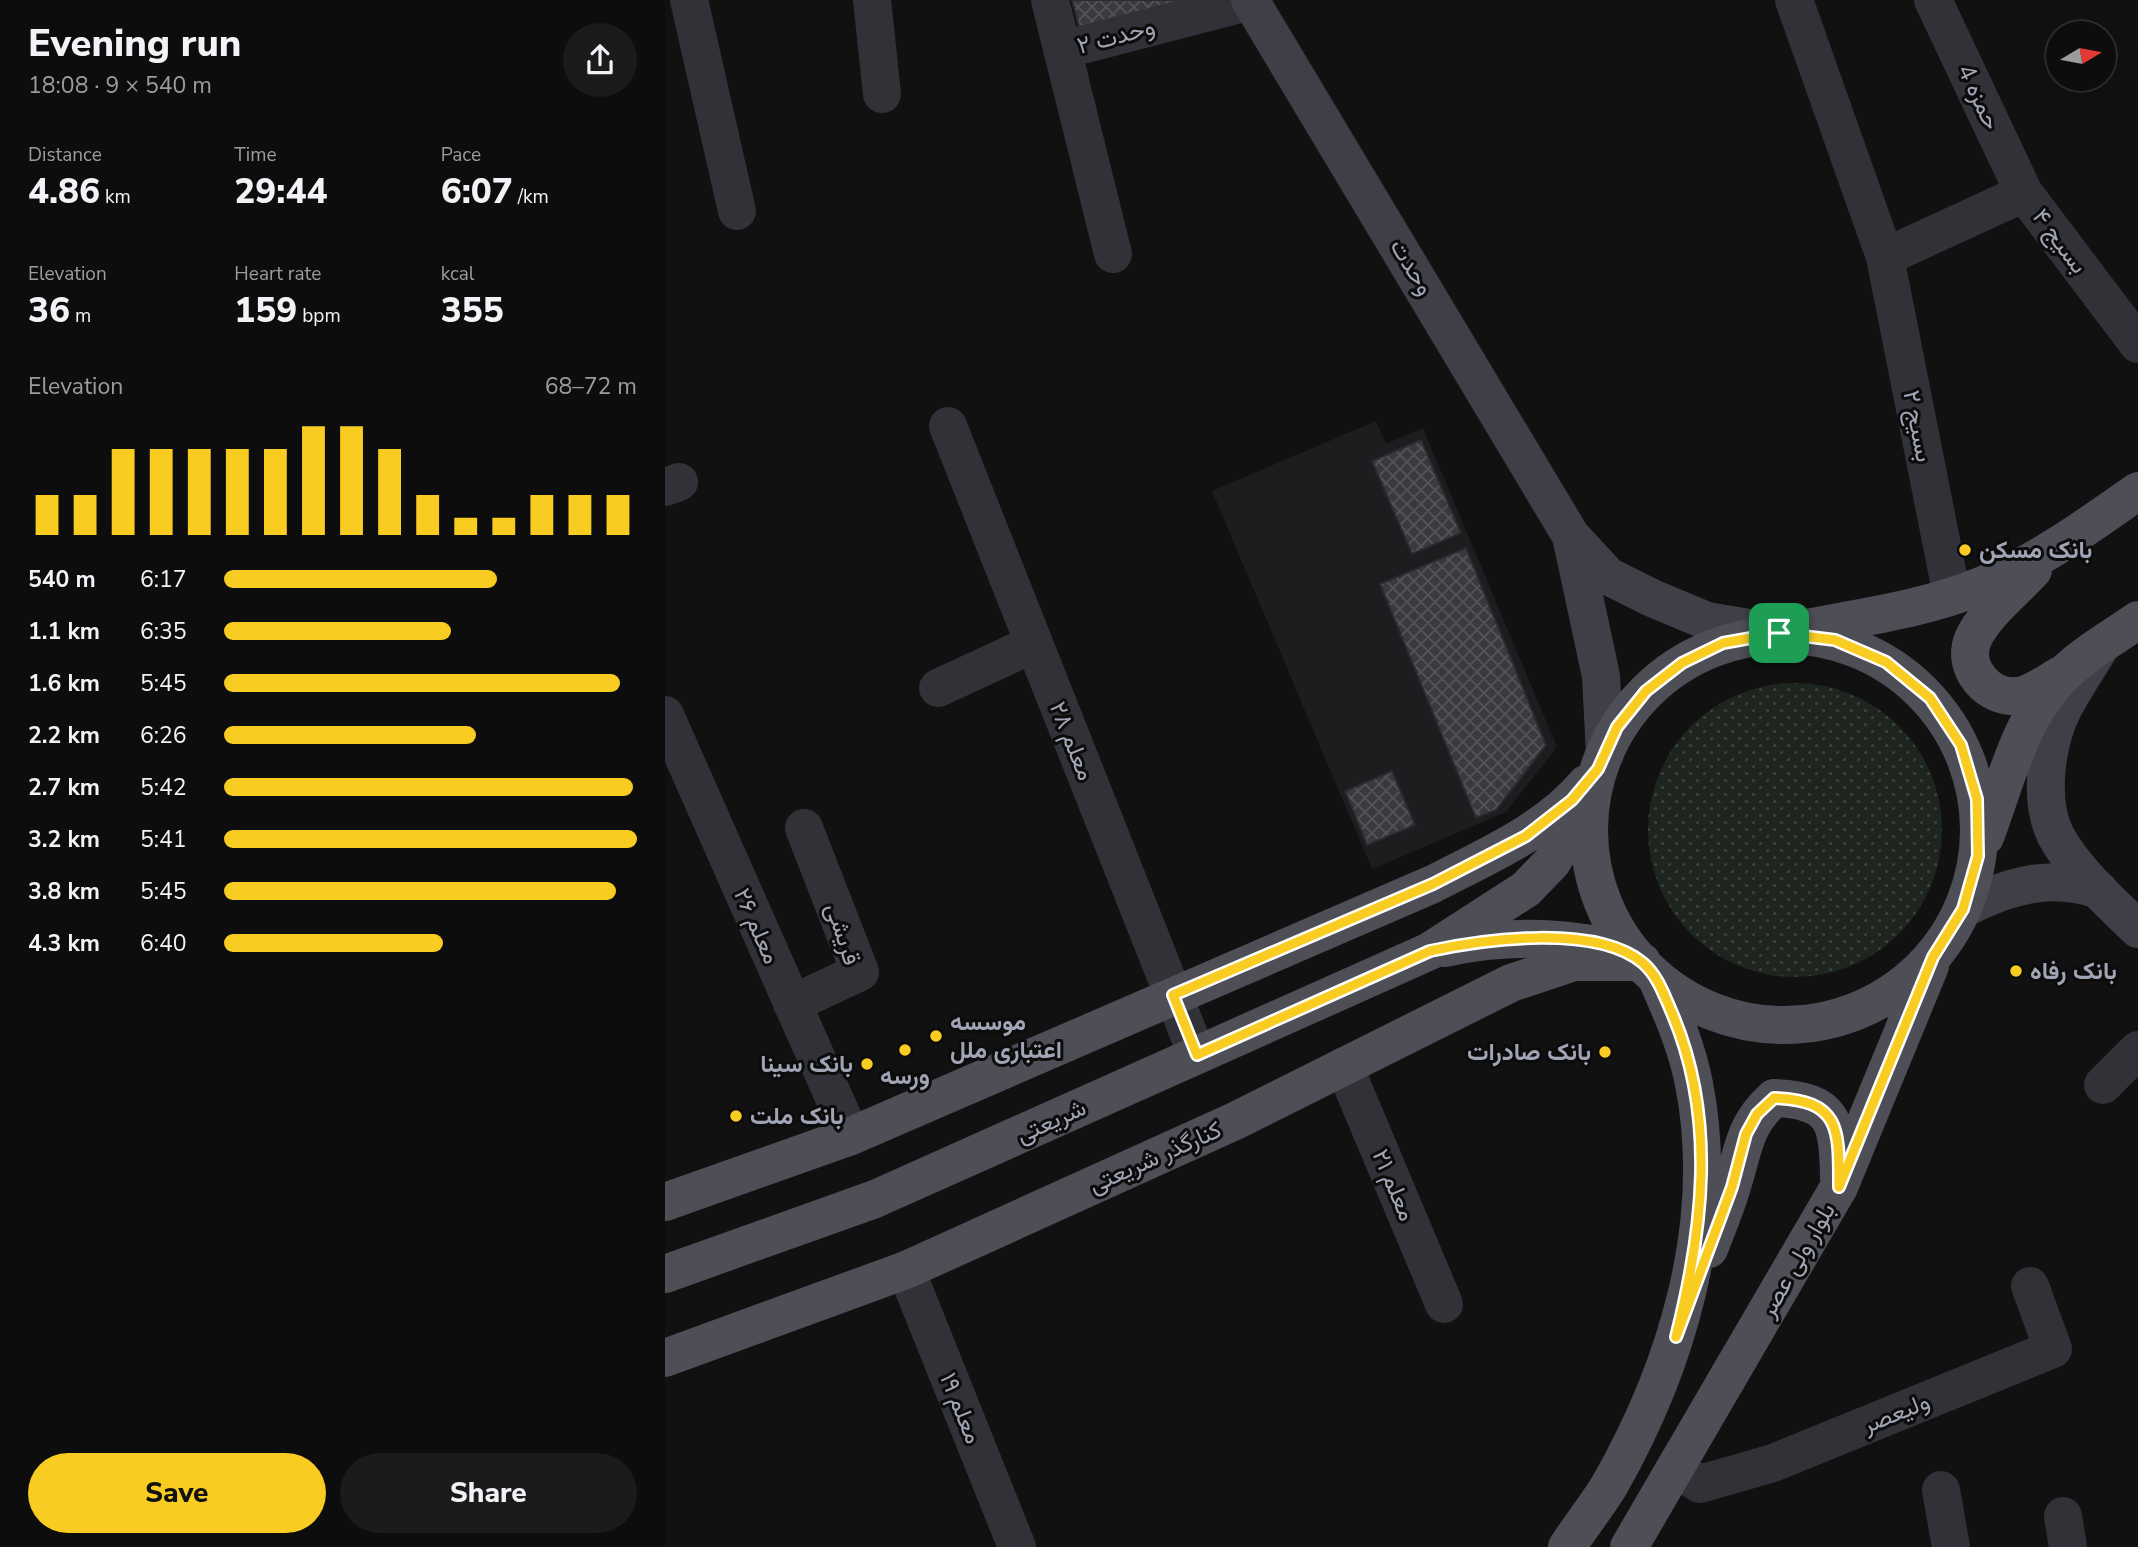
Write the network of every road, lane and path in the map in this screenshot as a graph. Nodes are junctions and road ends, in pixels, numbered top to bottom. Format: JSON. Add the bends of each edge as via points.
{"nodes":[{"id":1,"x":689,"y":0,"type":"edge"},
{"id":2,"x":872,"y":0,"type":"edge"},
{"id":3,"x":1050,"y":0,"type":"edge"},
{"id":4,"x":1794,"y":0,"type":"edge"},
{"id":5,"x":1933,"y":0,"type":"edge"},
{"id":6,"x":1250,"y":1,"type":"edge"},
{"id":7,"x":1062,"y":50,"type":"junction"},
{"id":8,"x":881,"y":94,"type":"dead end"},
{"id":9,"x":2024,"y":193,"type":"junction"},
{"id":10,"x":737,"y":211,"type":"dead end"},
{"id":11,"x":1113,"y":254,"type":"dead end"},
{"id":12,"x":1885,"y":257,"type":"junction"},
{"id":13,"x":2138,"y":344,"type":"edge"},
{"id":14,"x":948,"y":426,"type":"dead end"},
{"id":15,"x":2138,"y":491,"type":"edge"},
{"id":16,"x":1571,"y":536,"type":"junction"},
{"id":17,"x":2048,"y":553,"type":"junction"},
{"id":18,"x":1952,"y":596,"type":"junction"},
{"id":19,"x":2138,"y":620,"type":"edge"},
{"id":20,"x":1779,"y":633,"type":"junction"},
{"id":21,"x":1033,"y":644,"type":"junction"},
{"id":22,"x":2100,"y":647,"type":"junction"},
{"id":23,"x":2065,"y":673,"type":"junction"},
{"id":24,"x":938,"y":688,"type":"dead end"},
{"id":25,"x":667,"y":723,"type":"edge"},
{"id":26,"x":1599,"y":771,"type":"junction"},
{"id":27,"x":804,"y":828,"type":"dead end"},
{"id":28,"x":1978,"y":856,"type":"junction"},
{"id":29,"x":2099,"y":890,"type":"junction"},
{"id":30,"x":1963,"y":909,"type":"junction"},
{"id":31,"x":2138,"y":929,"type":"edge"},
{"id":32,"x":1430,"y":951,"type":"junction"},
{"id":33,"x":1933,"y":957,"type":"junction"},
{"id":34,"x":1649,"y":970,"type":"junction"},
{"id":35,"x":1173,"y":995,"type":"junction"},
{"id":36,"x":792,"y":1004,"type":"junction"},
{"id":37,"x":2138,"y":1050,"type":"edge"},
{"id":38,"x":1197,"y":1055,"type":"junction"},
{"id":39,"x":1343,"y":1066,"type":"junction"},
{"id":40,"x":2103,"y":1085,"type":"dead end"},
{"id":41,"x":851,"y":1136,"type":"junction"},
{"id":42,"x":1839,"y":1187,"type":"junction"},
{"id":43,"x":665,"y":1202,"type":"edge"},
{"id":44,"x":906,"y":1270,"type":"junction"},
{"id":45,"x":665,"y":1274,"type":"edge"},
{"id":46,"x":2030,"y":1286,"type":"dead end"},
{"id":47,"x":1444,"y":1304,"type":"dead end"},
{"id":48,"x":1676,"y":1337,"type":"junction"},
{"id":49,"x":665,"y":1358,"type":"edge"},
{"id":50,"x":1677,"y":1470,"type":"junction"},
{"id":51,"x":1941,"y":1490,"type":"dead end"},
{"id":52,"x":1017,"y":1547,"type":"edge"},
{"id":53,"x":1567,"y":1547,"type":"edge"},
{"id":54,"x":1629,"y":1547,"type":"edge"},
{"id":55,"x":1951,"y":1547,"type":"edge"}],
"edges":[{"from":1,"to":10,"type":"street"},
{"from":2,"to":8,"type":"street"},
{"from":3,"to":7,"type":"street"},
{"from":4,"to":12,"type":"street","name":"بسیج ۲"},
{"from":5,"to":9,"type":"street","name":"حمزه 4"},
{"from":6,"to":7,"type":"street","name":"وحدت ۲"},
{"from":6,"to":16,"type":"main road","name":"وحدت"},
{"from":7,"to":11,"type":"street"},
{"from":9,"to":12,"type":"street","name":"بسیج ۴"},
{"from":9,"to":13,"type":"street","name":"بسیج ۴"},
{"from":12,"to":18,"type":"street","name":"بسیج ۲"},
{"from":14,"to":21,"type":"street","name":"معلم ۲۸"},
{"from":15,"to":17,"type":"main road"},
{"from":16,"to":20,"type":"main road","name":"وحدت","via":[[1608,576],[1652,598],[1707,621]]},
{"from":16,"to":26,"type":"main road","name":"وحدت","via":[[1601,676]]},
{"from":17,"to":18,"type":"main road"},
{"from":17,"to":23,"type":"main road","via":[[1978,630],[1970,656],[1981,681],[2004,695],[2031,691]]},
{"from":18,"to":20,"type":"main road"},
{"from":19,"to":22,"type":"main road"},
{"from":20,"to":26,"type":"main road","via":[[1723,643],[1682,663],[1646,691],[1617,727]]},
{"from":20,"to":28,"type":"main road","via":[[1835,640],[1886,662],[1930,698],[1961,745],[1977,799]]},
{"from":21,"to":24,"type":"street"},
{"from":21,"to":35,"type":"street","name":"معلم ۲۸"},
{"from":22,"to":23,"type":"main road"},
{"from":22,"to":29,"type":"main road","via":[[2062,711],[2053,738],[2046,793],[2057,836]]},
{"from":23,"to":28,"type":"main road","via":[[2027,725]]},
{"from":25,"to":36,"type":"street","name":"معلم ۲۶"},
{"from":26,"to":32,"type":"main road","via":[[1568,838],[1539,877]]},
{"from":26,"to":34,"type":"main road","via":[[1589,814],[1591,860],[1604,905],[1620,935]]},
{"from":26,"to":35,"type":"main road","via":[[1572,800],[1526,836],[1433,884]]},
{"from":27,"to":36,"type":"street","name":"قریشی","via":[[860,972]]},
{"from":28,"to":30,"type":"main road"},
{"from":29,"to":30,"type":"main road","via":[[2053,880],[2007,889]]},
{"from":29,"to":31,"type":"main road"},
{"from":30,"to":33,"type":"main road"},
{"from":32,"to":34,"type":"main road","via":[[1491,941],[1566,940],[1613,948]]},
{"from":32,"to":38,"type":"main road","name":"شریعتی"},
{"from":33,"to":34,"type":"main road","via":[[1891,995],[1840,1018],[1784,1026],[1728,1017],[1695,1004]]},
{"from":33,"to":42,"type":"main road","name":"بلوار ولی عصر"},
{"from":34,"to":39,"type":"main road","name":"کنارگذر شریعتی","via":[[1595,960],[1547,970],[1462,1006]]},
{"from":34,"to":48,"type":"main road","via":[[1677,1024],[1694,1083],[1702,1144],[1695,1248]]},
{"from":35,"to":38,"type":"street","name":"معلم ۲۸"},
{"from":35,"to":41,"type":"main road"},
{"from":36,"to":41,"type":"street","name":"معلم ۲۶"},
{"from":37,"to":40,"type":"street"},
{"from":38,"to":45,"type":"main road","name":"شریعتی","via":[[876,1199]]},
{"from":39,"to":44,"type":"main road","name":"کنارگذر شریعتی","via":[[1235,1121]]},
{"from":39,"to":47,"type":"street","name":"معلم ۲۱"},
{"from":41,"to":43,"type":"main road"},
{"from":42,"to":48,"type":"main road","via":[[1838,1139],[1831,1121],[1817,1104],[1774,1098],[1757,1114],[1746,1134],[1732,1187]]},
{"from":42,"to":50,"type":"main road","name":"بلوار ولی عصر"},
{"from":44,"to":49,"type":"main road","name":"کنارگذر شریعتی"},
{"from":44,"to":52,"type":"street","name":"معلم ۱۹"},
{"from":46,"to":50,"type":"street","name":"ولیعصر","via":[[2053,1349],[1773,1463],[1700,1484]]},
{"from":48,"to":53,"type":"main road","via":[[1653,1398],[1608,1486]]},
{"from":50,"to":54,"type":"main road","name":"بلوار ولی عصر"},
{"from":51,"to":55,"type":"street"}]}
